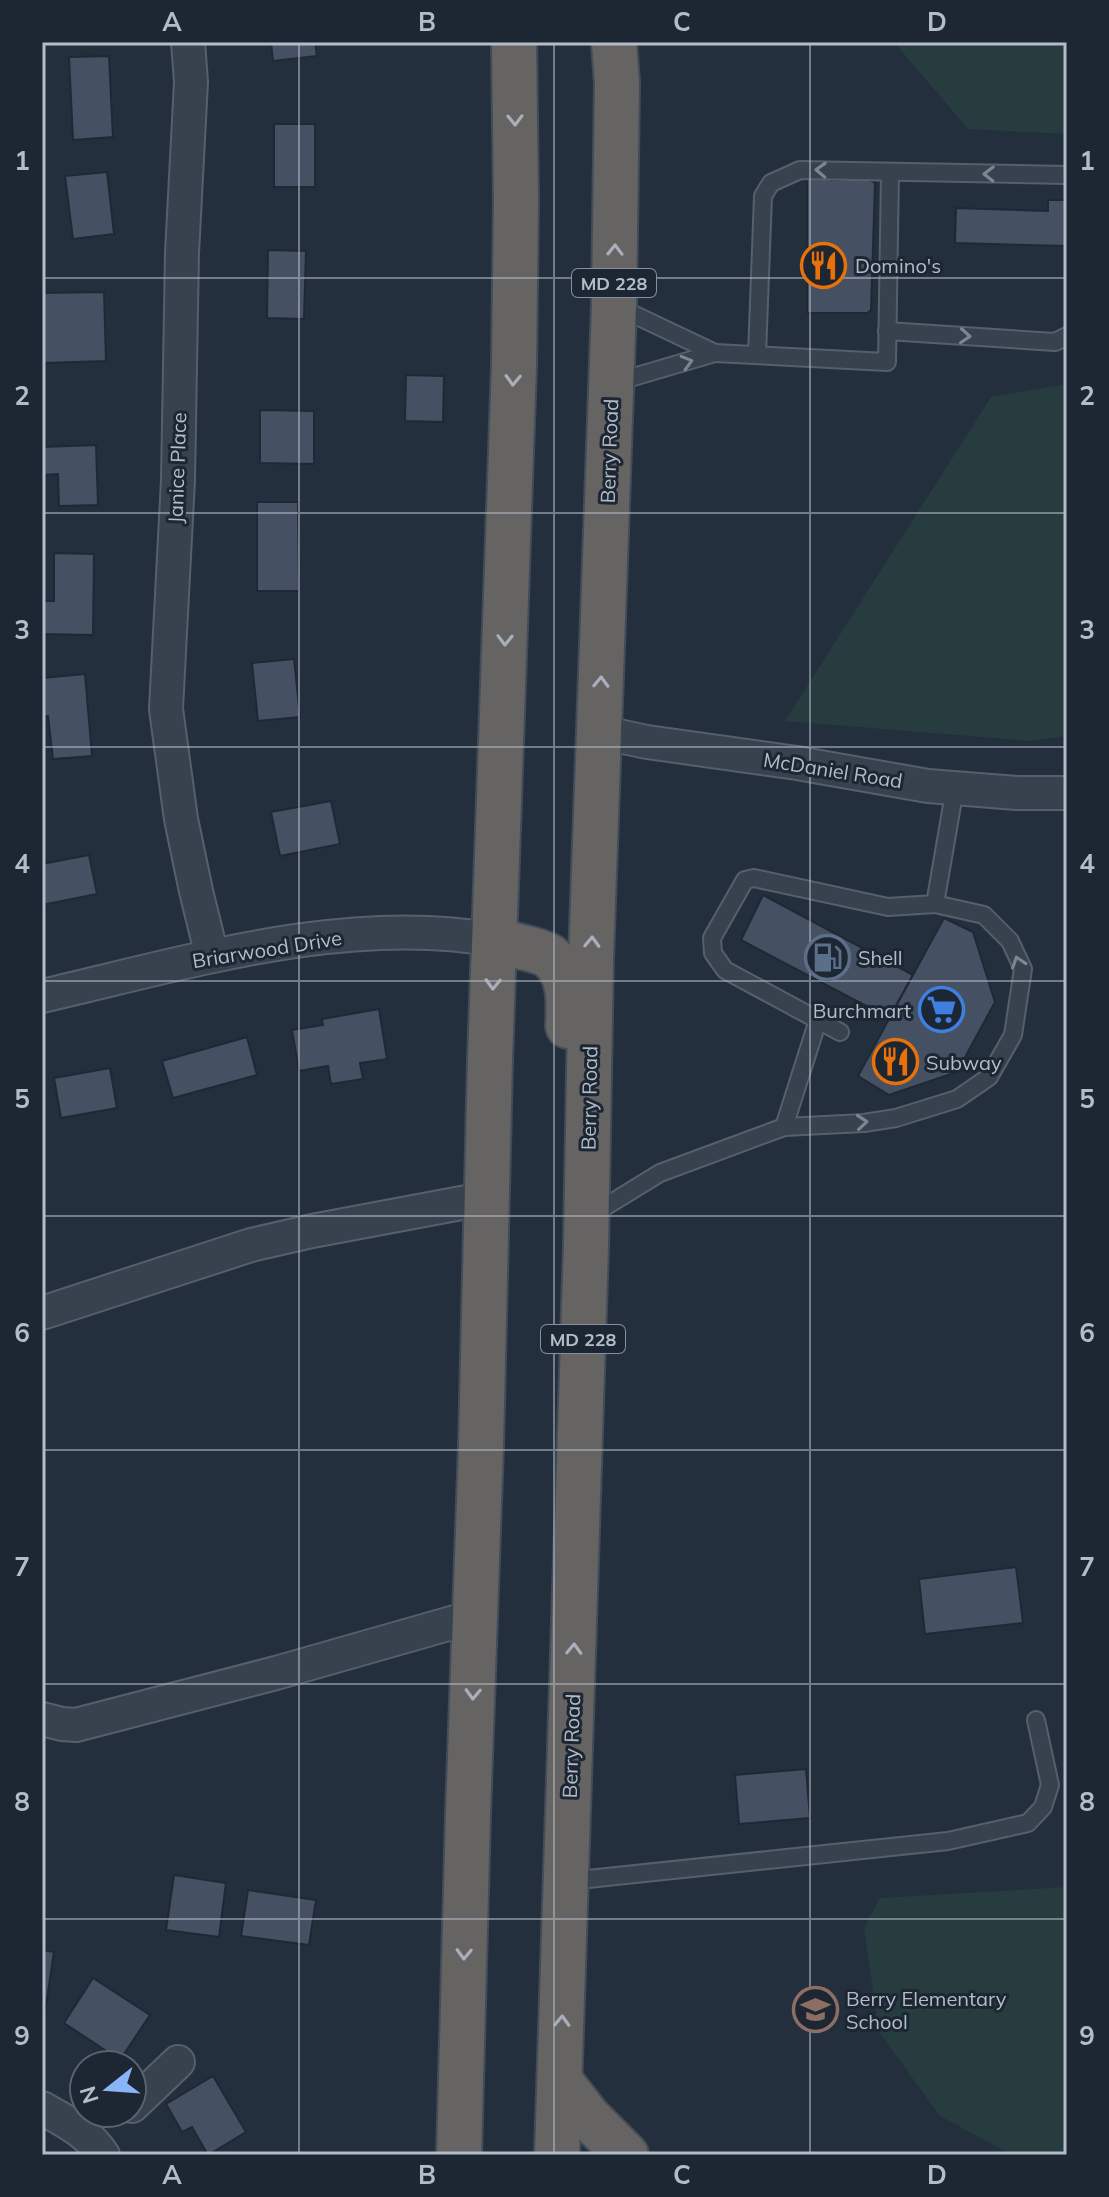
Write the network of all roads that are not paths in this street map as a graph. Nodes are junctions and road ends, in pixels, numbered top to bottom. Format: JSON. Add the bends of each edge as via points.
{"nodes":[{"id":1,"x":188,"y":42,"type":"edge"},
{"id":2,"x":514,"y":42,"type":"edge"},
{"id":3,"x":614,"y":42,"type":"edge"},
{"id":4,"x":890,"y":172,"type":"junction"},
{"id":5,"x":1067,"y":175,"type":"edge"},
{"id":6,"x":614,"y":305,"type":"junction"},
{"id":7,"x":887,"y":331,"type":"junction"},
{"id":8,"x":1067,"y":336,"type":"edge"},
{"id":9,"x":715,"y":353,"type":"junction"},
{"id":10,"x":757,"y":355,"type":"junction"},
{"id":11,"x":612,"y":383,"type":"junction"},
{"id":12,"x":600,"y":732,"type":"junction"},
{"id":13,"x":955,"y":788,"type":"junction"},
{"id":14,"x":1067,"y":793,"type":"edge"},
{"id":15,"x":935,"y":904,"type":"junction"},
{"id":16,"x":495,"y":940,"type":"junction"},
{"id":17,"x":212,"y":956,"type":"junction"},
{"id":18,"x":42,"y":996,"type":"edge"},
{"id":19,"x":818,"y":1020,"type":"junction"},
{"id":20,"x":840,"y":1032,"type":"dead end"},
{"id":21,"x":784,"y":1127,"type":"junction"},
{"id":22,"x":488,"y":1198,"type":"junction"},
{"id":23,"x":586,"y":1218,"type":"junction"},
{"id":24,"x":42,"y":1313,"type":"edge"},
{"id":25,"x":578,"y":1480,"type":"junction"},
{"id":26,"x":476,"y":1616,"type":"junction"},
{"id":27,"x":42,"y":1719,"type":"edge"},
{"id":28,"x":1036,"y":1720,"type":"dead end"},
{"id":29,"x":567,"y":1881,"type":"junction"},
{"id":30,"x":178,"y":2062,"type":"dead end"},
{"id":31,"x":560,"y":2081,"type":"junction"},
{"id":32,"x":148,"y":2091,"type":"edge"},
{"id":33,"x":42,"y":2108,"type":"edge"},
{"id":34,"x":112,"y":2129,"type":"edge"},
{"id":35,"x":98,"y":2148,"type":"edge"},
{"id":36,"x":459,"y":2155,"type":"edge"},
{"id":37,"x":557,"y":2155,"type":"edge"},
{"id":38,"x":626,"y":2155,"type":"edge"}],
"edges":[{"from":1,"to":17,"type":"street","name":"Janice Place","via":[[178,480],[166,709],[181,819]]},
{"from":2,"to":16,"type":"highway","one_way":true,"via":[[514,365]]},
{"from":6,"to":3,"type":"highway","name":"Berry Road","number":"MD 228","one_way":true},
{"from":5,"to":4,"type":"lane","one_way":true},
{"from":4,"to":7,"type":"lane"},
{"from":4,"to":10,"type":"lane","one_way":true,"via":[[800,170],[771,183],[763,196]]},
{"from":6,"to":9,"type":"lane"},
{"from":6,"to":11,"type":"highway","name":"Berry Road","number":"MD 228"},
{"from":7,"to":8,"type":"lane","one_way":true,"via":[[1055,342]]},
{"from":7,"to":10,"type":"lane","via":[[887,362]]},
{"from":9,"to":10,"type":"lane"},
{"from":11,"to":9,"type":"lane","one_way":true},
{"from":12,"to":11,"type":"highway","name":"Berry Road","number":"MD 228","one_way":true},
{"from":12,"to":13,"type":"street","name":"McDaniel Road"},
{"from":23,"to":12,"type":"highway","name":"Berry Road","number":"MD 228","one_way":true},
{"from":13,"to":14,"type":"street","name":"McDaniel Road"},
{"from":13,"to":15,"type":"lane"},
{"from":15,"to":19,"type":"lane","via":[[888,907],[745,880],[712,938],[713,953],[725,970]]},
{"from":21,"to":15,"type":"lane","one_way":true,"via":[[896,1118],[957,1099],[989,1077],[1013,1035],[1023,969],[1010,941],[984,915]]},
{"from":16,"to":17,"type":"street","name":"Briarwood Drive","via":[[430,932],[345,936]]},
{"from":16,"to":22,"type":"highway","one_way":true},
{"from":16,"to":25,"type":"highway","via":[[548,955],[564,973],[569,998],[562,1206]]},
{"from":17,"to":18,"type":"street","name":"Briarwood Drive"},
{"from":19,"to":20,"type":"lane"},
{"from":19,"to":21,"type":"lane"},
{"from":21,"to":23,"type":"lane","via":[[660,1173]]},
{"from":22,"to":24,"type":"street","via":[[251,1245]]},
{"from":22,"to":26,"type":"highway"},
{"from":23,"to":25,"type":"highway","name":"Berry Road","number":"MD 228"},
{"from":29,"to":25,"type":"highway","name":"Berry Road","number":"MD 228","one_way":true},
{"from":26,"to":27,"type":"street","via":[[76,1725]]},
{"from":26,"to":36,"type":"highway","one_way":true},
{"from":28,"to":29,"type":"lane","via":[[1050,1785],[1043,1807],[1028,1823],[948,1841]]},
{"from":31,"to":29,"type":"highway","name":"Berry Road","number":"MD 228","one_way":true},
{"from":30,"to":32,"type":"street"},
{"from":31,"to":37,"type":"highway","name":"Berry Road","number":"MD 228"},
{"from":31,"to":38,"type":"highway"},
{"from":33,"to":35,"type":"street"},
{"from":34,"to":35,"type":"street"}]}
